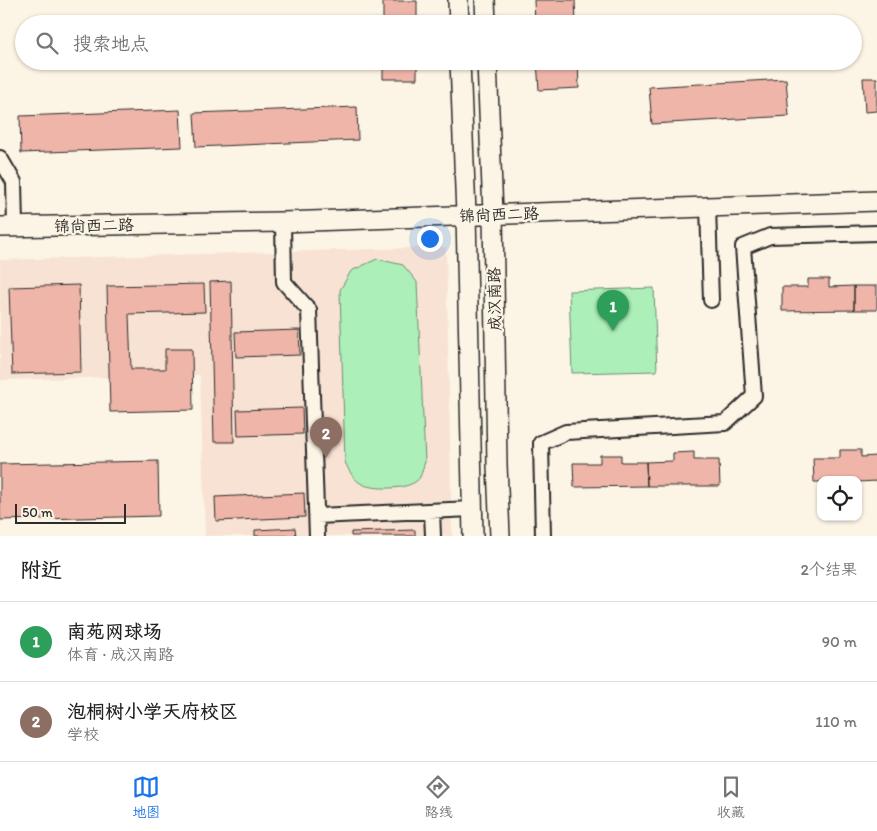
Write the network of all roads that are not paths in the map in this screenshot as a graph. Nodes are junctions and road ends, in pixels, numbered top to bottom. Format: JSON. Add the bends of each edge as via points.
{"nodes":[{"id":1,"x":458,"y":0,"type":"edge"},
{"id":2,"x":485,"y":0,"type":"edge"},
{"id":3,"x":459,"y":15,"type":"edge"},
{"id":4,"x":486,"y":15,"type":"edge"},
{"id":5,"x":460,"y":70,"type":"edge"},
{"id":6,"x":487,"y":70,"type":"edge"},
{"id":7,"x":0,"y":158,"type":"edge"},
{"id":8,"x":877,"y":201,"type":"edge"},
{"id":9,"x":708,"y":207,"type":"junction"},
{"id":10,"x":466,"y":214,"type":"junction"},
{"id":11,"x":493,"y":214,"type":"junction"},
{"id":12,"x":283,"y":222,"type":"junction"},
{"id":13,"x":7,"y":227,"type":"edge"},
{"id":14,"x":877,"y":233,"type":"edge"},
{"id":15,"x":712,"y":300,"type":"dead end"},
{"id":16,"x":472,"y":510,"type":"junction"},
{"id":17,"x":432,"y":511,"type":"junction"},
{"id":18,"x":317,"y":516,"type":"junction"},
{"id":19,"x":317,"y":536,"type":"edge"},
{"id":20,"x":433,"y":536,"type":"edge"},
{"id":21,"x":473,"y":536,"type":"edge"},
{"id":22,"x":500,"y":536,"type":"edge"},
{"id":23,"x":543,"y":536,"type":"edge"}],
"edges":[{"from":1,"to":3,"type":"main road"},
{"from":2,"to":4,"type":"main road"},
{"from":5,"to":10,"type":"main road","name":"成汉南路"},
{"from":6,"to":11,"type":"main road","name":"成汉南路"},
{"from":7,"to":13,"type":"street","via":[[14,182]]},
{"from":8,"to":9,"type":"main road","name":"锦尚西二路"},
{"from":9,"to":11,"type":"main road","name":"锦尚西二路"},
{"from":9,"to":15,"type":"street"},
{"from":10,"to":11,"type":"main road","name":"锦尚西二路"},
{"from":10,"to":12,"type":"main road","name":"锦尚西二路"},
{"from":10,"to":16,"type":"main road","name":"成汉南路"},
{"from":11,"to":22,"type":"main road","name":"成汉南路"},
{"from":12,"to":13,"type":"main road","name":"锦尚西二路"},
{"from":12,"to":18,"type":"street","via":[[284,282],[309,310]]},
{"from":14,"to":23,"type":"street","via":[[770,236],[743,246],[754,396],[724,423],[566,432],[542,444]]},
{"from":16,"to":17,"type":"street"},
{"from":16,"to":21,"type":"main road","name":"成汉南路"},
{"from":17,"to":18,"type":"street"},
{"from":17,"to":20,"type":"street"},
{"from":18,"to":19,"type":"street"}]}
